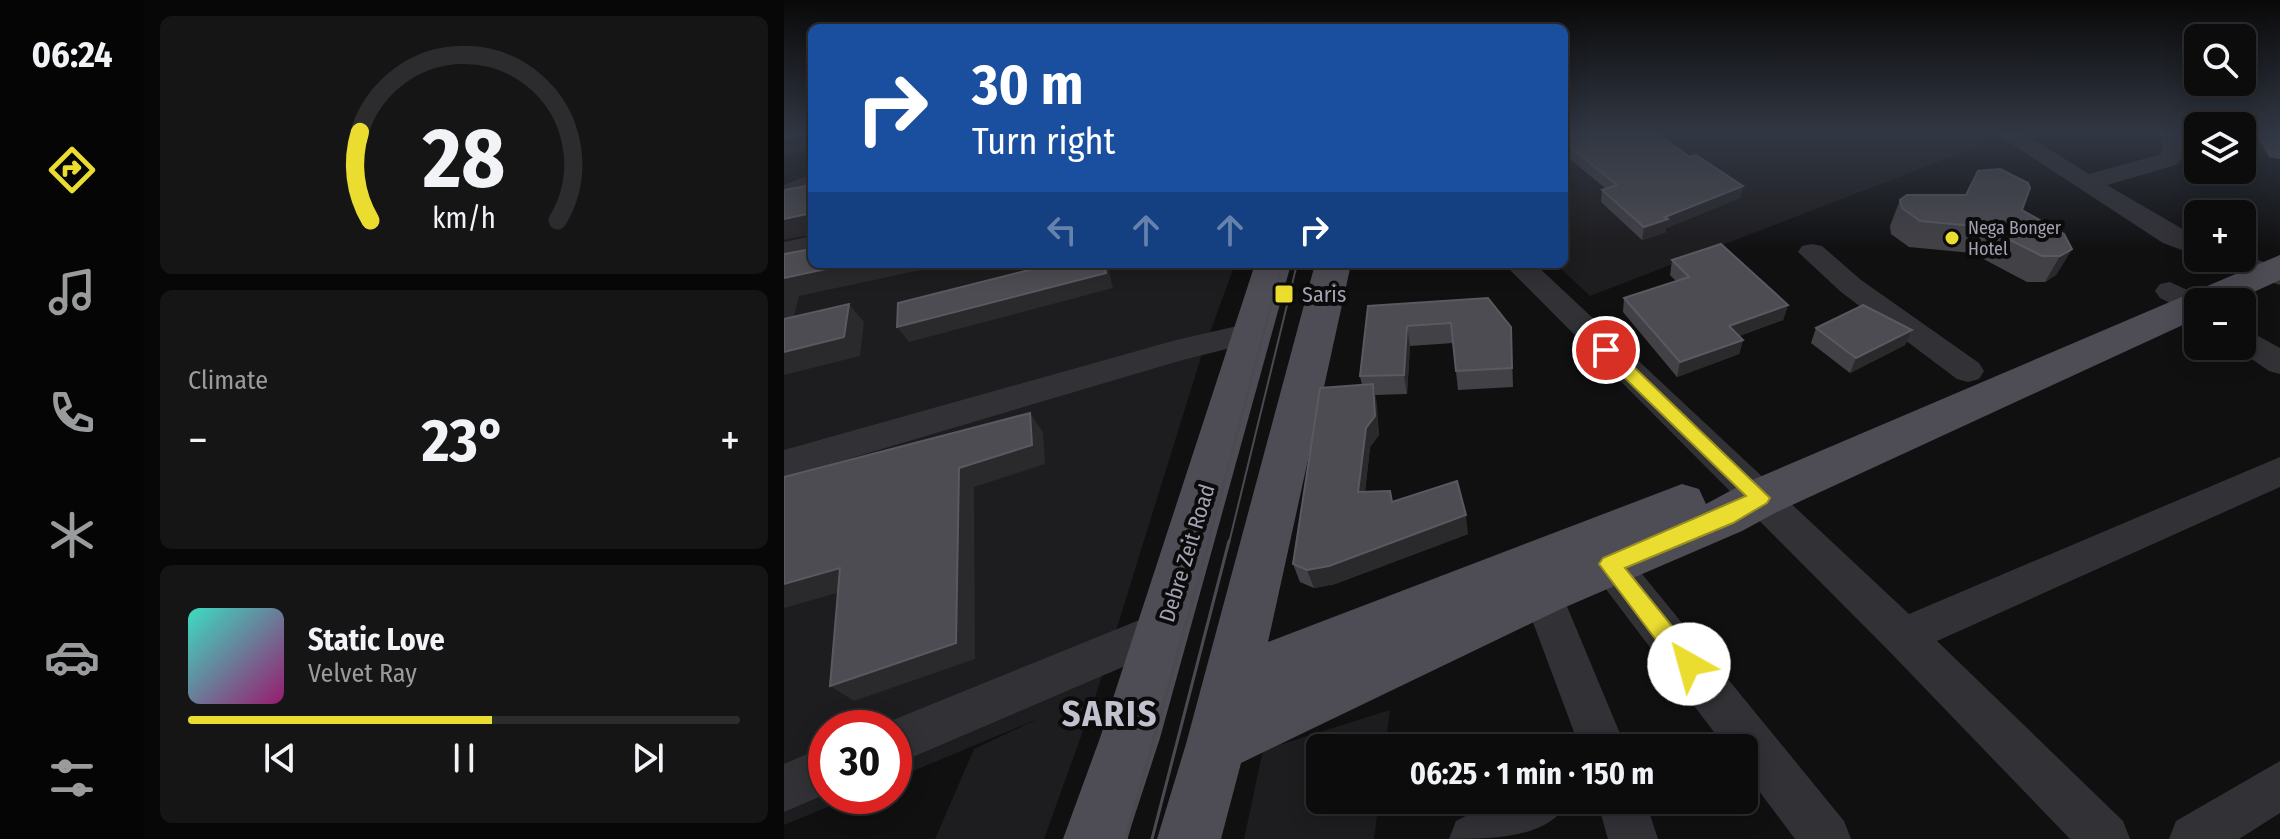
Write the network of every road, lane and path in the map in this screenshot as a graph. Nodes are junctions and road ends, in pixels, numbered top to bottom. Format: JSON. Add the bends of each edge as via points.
{"nodes":[{"id":1,"x":2072,"y":172,"type":"edge"},
{"id":2,"x":2123,"y":172,"type":"edge"},
{"id":3,"x":2088,"y":182,"type":"junction"},
{"id":4,"x":808,"y":184,"type":"edge"},
{"id":5,"x":784,"y":194,"type":"edge"},
{"id":6,"x":2184,"y":240,"type":"edge"},
{"id":7,"x":808,"y":245,"type":"edge"},
{"id":8,"x":784,"y":250,"type":"edge"},
{"id":9,"x":1812,"y":252,"type":"dead end"},
{"id":10,"x":1272,"y":268,"type":"edge"},
{"id":11,"x":1332,"y":268,"type":"edge"},
{"id":12,"x":1522,"y":268,"type":"edge"},
{"id":13,"x":2231,"y":272,"type":"edge"},
{"id":14,"x":2206,"y":288,"type":"edge"},
{"id":15,"x":2184,"y":301,"type":"edge"},
{"id":16,"x":2184,"y":301,"type":"edge"},
{"id":17,"x":1255,"y":332,"type":"junction"},
{"id":18,"x":2256,"y":347,"type":"edge"},
{"id":19,"x":2280,"y":363,"type":"edge"},
{"id":20,"x":1968,"y":371,"type":"junction"},
{"id":21,"x":784,"y":464,"type":"edge"},
{"id":22,"x":2280,"y":471,"type":"edge"},
{"id":23,"x":1749,"y":488,"type":"junction"},
{"id":24,"x":1610,"y":564,"type":"junction"},
{"id":25,"x":1542,"y":593,"type":"junction"},
{"id":26,"x":1164,"y":629,"type":"junction"},
{"id":27,"x":1903,"y":636,"type":"junction"},
{"id":28,"x":1222,"y":715,"type":"junction"},
{"id":29,"x":912,"y":734,"type":"edge"},
{"id":30,"x":1597,"y":734,"type":"edge"},
{"id":31,"x":808,"y":778,"type":"edge"},
{"id":32,"x":2280,"y":785,"type":"edge"},
{"id":33,"x":784,"y":788,"type":"edge"},
{"id":34,"x":1520,"y":814,"type":"edge"},
{"id":35,"x":1625,"y":814,"type":"edge"},
{"id":36,"x":1095,"y":839,"type":"edge"},
{"id":37,"x":1189,"y":839,"type":"edge"},
{"id":38,"x":1474,"y":839,"type":"edge"},
{"id":39,"x":1633,"y":839,"type":"edge"},
{"id":40,"x":1826,"y":839,"type":"edge"},
{"id":41,"x":2105,"y":839,"type":"edge"},
{"id":42,"x":2194,"y":839,"type":"edge"}],
"edges":[{"from":1,"to":3,"type":"street"},
{"from":2,"to":3,"type":"street"},
{"from":3,"to":6,"type":"street"},
{"from":4,"to":5,"type":"street"},
{"from":7,"to":8,"type":"street"},
{"from":9,"to":20,"type":"street"},
{"from":10,"to":17,"type":"main road","name":"Debre Zeit Road"},
{"from":11,"to":28,"type":"main road"},
{"from":12,"to":23,"type":"street"},
{"from":13,"to":14,"type":"main road"},
{"from":15,"to":20,"type":"main road"},
{"from":16,"to":23,"type":"main road"},
{"from":17,"to":21,"type":"street"},
{"from":17,"to":26,"type":"main road","name":"Debre Zeit Road"},
{"from":18,"to":19,"type":"street"},
{"from":20,"to":23,"type":"main road"},
{"from":22,"to":27,"type":"street"},
{"from":23,"to":24,"type":"main road","via":[[1725,517]]},
{"from":23,"to":27,"type":"street"},
{"from":23,"to":28,"type":"main road"},
{"from":24,"to":25,"type":"main road"},
{"from":24,"to":40,"type":"street"},
{"from":25,"to":28,"type":"main road"},
{"from":25,"to":30,"type":"street"},
{"from":26,"to":29,"type":"street"},
{"from":26,"to":36,"type":"main road","name":"Debre Zeit Road"},
{"from":27,"to":41,"type":"street"},
{"from":28,"to":37,"type":"main road"},
{"from":31,"to":33,"type":"street"},
{"from":32,"to":42,"type":"street"},
{"from":34,"to":38,"type":"street"},
{"from":35,"to":39,"type":"street"}]}
